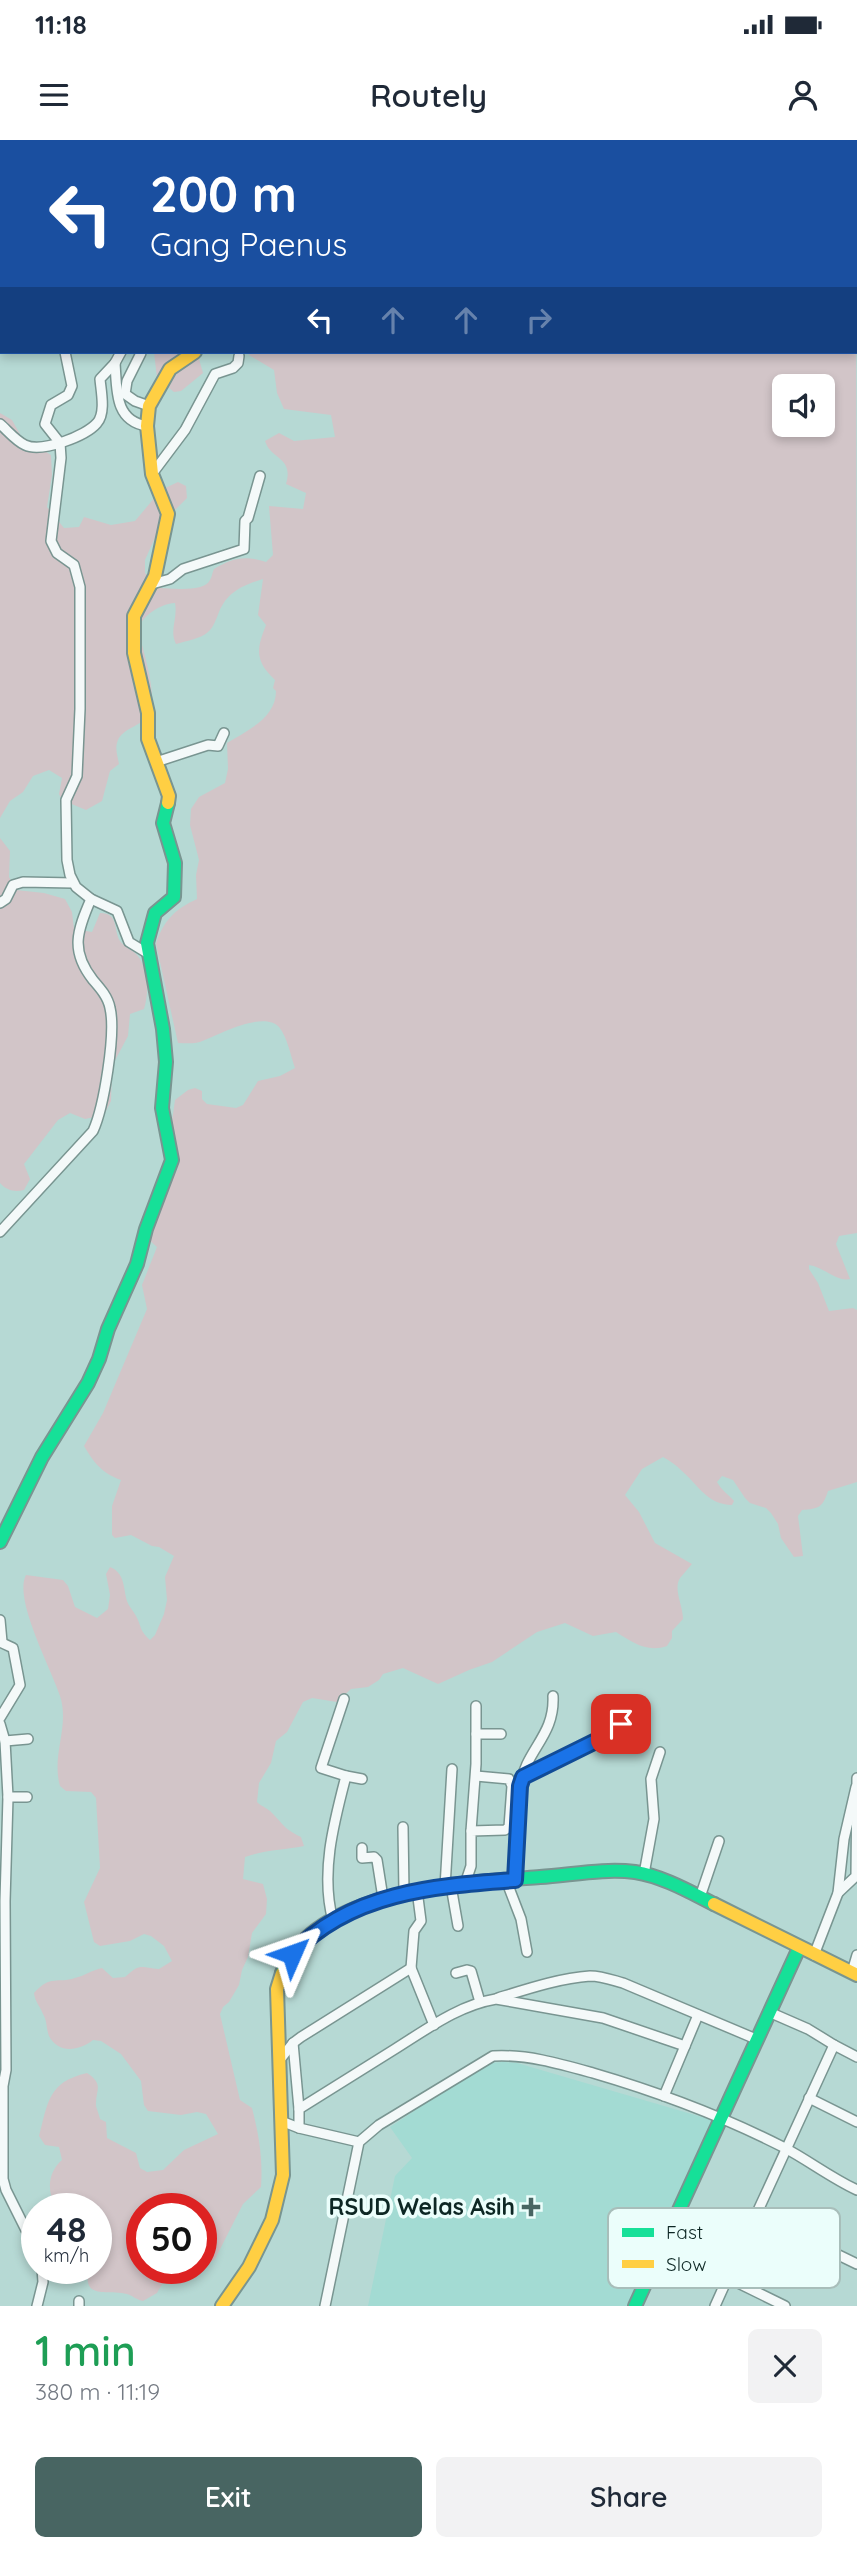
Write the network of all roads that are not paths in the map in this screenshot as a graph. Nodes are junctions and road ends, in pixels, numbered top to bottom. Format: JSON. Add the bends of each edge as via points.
{"nodes":[{"id":1,"x":65,"y":354,"type":"edge"},
{"id":2,"x":74,"y":354,"type":"edge"},
{"id":3,"x":120,"y":354,"type":"edge"},
{"id":4,"x":141,"y":354,"type":"edge"},
{"id":5,"x":192,"y":354,"type":"edge"},
{"id":6,"x":239,"y":356,"type":"dead end"},
{"id":7,"x":115,"y":363,"type":"junction"},
{"id":8,"x":69,"y":370,"type":"junction"},
{"id":9,"x":149,"y":405,"type":"junction"},
{"id":10,"x":0,"y":424,"type":"edge"},
{"id":11,"x":147,"y":426,"type":"junction"},
{"id":12,"x":60,"y":443,"type":"junction"},
{"id":13,"x":152,"y":474,"type":"junction"},
{"id":14,"x":260,"y":476,"type":"dead end"},
{"id":15,"x":152,"y":584,"type":"junction"},
{"id":16,"x":224,"y":733,"type":"dead end"},
{"id":17,"x":156,"y":762,"type":"junction"},
{"id":18,"x":73,"y":883,"type":"junction"},
{"id":19,"x":90,"y":899,"type":"junction"},
{"id":20,"x":0,"y":903,"type":"edge"},
{"id":21,"x":147,"y":953,"type":"junction"},
{"id":22,"x":0,"y":1232,"type":"edge"},
{"id":23,"x":0,"y":1542,"type":"edge"},
{"id":24,"x":0,"y":1620,"type":"edge"},
{"id":25,"x":1,"y":1642,"type":"edge"},
{"id":26,"x":553,"y":1696,"type":"dead end"},
{"id":27,"x":344,"y":1699,"type":"dead end"},
{"id":28,"x":476,"y":1706,"type":"dead end"},
{"id":29,"x":0,"y":1721,"type":"edge"},
{"id":30,"x":621,"y":1724,"type":"dead end"},
{"id":31,"x":476,"y":1734,"type":"junction"},
{"id":32,"x":501,"y":1734,"type":"dead end"},
{"id":33,"x":28,"y":1739,"type":"dead end"},
{"id":34,"x":5,"y":1741,"type":"junction"},
{"id":35,"x":660,"y":1752,"type":"dead end"},
{"id":36,"x":452,"y":1769,"type":"dead end"},
{"id":37,"x":350,"y":1774,"type":"junction"},
{"id":38,"x":475,"y":1776,"type":"junction"},
{"id":39,"x":523,"y":1777,"type":"junction"},
{"id":40,"x":857,"y":1778,"type":"edge"},
{"id":41,"x":4,"y":1779,"type":"edge"},
{"id":42,"x":362,"y":1779,"type":"dead end"},
{"id":43,"x":856,"y":1787,"type":"edge"},
{"id":44,"x":8,"y":1797,"type":"junction"},
{"id":45,"x":27,"y":1797,"type":"dead end"},
{"id":46,"x":403,"y":1827,"type":"dead end"},
{"id":47,"x":471,"y":1831,"type":"junction"},
{"id":48,"x":719,"y":1841,"type":"dead end"},
{"id":49,"x":362,"y":1848,"type":"dead end"},
{"id":50,"x":644,"y":1874,"type":"junction"},
{"id":51,"x":511,"y":1880,"type":"junction"},
{"id":52,"x":465,"y":1884,"type":"junction"},
{"id":53,"x":448,"y":1886,"type":"junction"},
{"id":54,"x":417,"y":1890,"type":"junction"},
{"id":55,"x":404,"y":1893,"type":"junction"},
{"id":56,"x":838,"y":1893,"type":"junction"},
{"id":57,"x":700,"y":1897,"type":"junction"},
{"id":58,"x":383,"y":1898,"type":"junction"},
{"id":59,"x":333,"y":1921,"type":"junction"},
{"id":60,"x":458,"y":1926,"type":"dead end"},
{"id":61,"x":799,"y":1948,"type":"junction"},
{"id":62,"x":527,"y":1952,"type":"dead end"},
{"id":63,"x":814,"y":1955,"type":"junction"},
{"id":64,"x":857,"y":1955,"type":"edge"},
{"id":65,"x":411,"y":1968,"type":"junction"},
{"id":66,"x":456,"y":1973,"type":"dead end"},
{"id":67,"x":855,"y":1973,"type":"edge"},
{"id":68,"x":532,"y":1987,"type":"junction"},
{"id":69,"x":496,"y":1998,"type":"junction"},
{"id":70,"x":480,"y":2002,"type":"junction"},
{"id":71,"x":532,"y":2004,"type":"junction"},
{"id":72,"x":769,"y":2012,"type":"junction"},
{"id":73,"x":698,"y":2015,"type":"junction"},
{"id":74,"x":434,"y":2025,"type":"junction"},
{"id":75,"x":756,"y":2039,"type":"junction"},
{"id":76,"x":293,"y":2043,"type":"junction"},
{"id":77,"x":834,"y":2045,"type":"junction"},
{"id":78,"x":685,"y":2046,"type":"junction"},
{"id":79,"x":857,"y":2057,"type":"edge"},
{"id":80,"x":279,"y":2061,"type":"junction"},
{"id":81,"x":664,"y":2096,"type":"junction"},
{"id":82,"x":809,"y":2098,"type":"junction"},
{"id":83,"x":299,"y":2109,"type":"junction"},
{"id":84,"x":722,"y":2117,"type":"junction"},
{"id":85,"x":281,"y":2121,"type":"junction"},
{"id":86,"x":857,"y":2122,"type":"edge"},
{"id":87,"x":299,"y":2128,"type":"junction"},
{"id":88,"x":359,"y":2142,"type":"junction"},
{"id":89,"x":1,"y":2147,"type":"edge"},
{"id":90,"x":785,"y":2148,"type":"junction"},
{"id":91,"x":857,"y":2190,"type":"edge"},
{"id":92,"x":680,"y":2208,"type":"edge"},
{"id":93,"x":758,"y":2208,"type":"edge"},
{"id":94,"x":21,"y":2220,"type":"edge"},
{"id":95,"x":840,"y":2256,"type":"edge"},
{"id":96,"x":857,"y":2264,"type":"edge"},
{"id":97,"x":43,"y":2284,"type":"edge"},
{"id":98,"x":643,"y":2288,"type":"edge"},
{"id":99,"x":723,"y":2288,"type":"edge"},
{"id":100,"x":748,"y":2288,"type":"edge"},
{"id":101,"x":37,"y":2306,"type":"edge"},
{"id":102,"x":222,"y":2306,"type":"edge"},
{"id":103,"x":326,"y":2306,"type":"edge"},
{"id":104,"x":635,"y":2306,"type":"edge"},
{"id":105,"x":715,"y":2306,"type":"edge"},
{"id":106,"x":785,"y":2306,"type":"edge"}],
"edges":[{"from":1,"to":8,"type":"street"},
{"from":2,"to":8,"type":"street"},
{"from":3,"to":7,"type":"street"},
{"from":4,"to":9,"type":"street","via":[[125,394]]},
{"from":5,"to":9,"type":"main road","via":[[167,373]]},
{"from":6,"to":13,"type":"street","via":[[233,368],[215,374],[185,430]]},
{"from":7,"to":11,"type":"street","via":[[122,412]]},
{"from":7,"to":12,"type":"street","via":[[100,379],[97,423]]},
{"from":8,"to":12,"type":"street","via":[[72,386],[51,405],[46,418],[48,430]]},
{"from":9,"to":11,"type":"main road"},
{"from":10,"to":12,"type":"street","via":[[27,446]]},
{"from":11,"to":13,"type":"main road"},
{"from":12,"to":18,"type":"street","via":[[51,541],[57,553],[74,565],[80,587],[77,776],[66,806],[66,848]]},
{"from":13,"to":15,"type":"main road","via":[[168,514]]},
{"from":14,"to":15,"type":"street","via":[[245,519],[244,550]]},
{"from":15,"to":17,"type":"main road","via":[[135,614],[134,653]]},
{"from":16,"to":17,"type":"street","via":[[218,746]]},
{"from":17,"to":21,"type":"main road","via":[[169,796],[163,823],[174,859],[176,888],[171,900],[155,913]]},
{"from":18,"to":19,"type":"street"},
{"from":18,"to":20,"type":"street","via":[[23,882],[13,885]]},
{"from":19,"to":21,"type":"street","via":[[117,911],[129,942]]},
{"from":19,"to":22,"type":"street","via":[[78,936],[78,954],[108,1000],[112,1026],[100,1113],[93,1131]]},
{"from":21,"to":23,"type":"main road","via":[[163,1029],[162,1108],[172,1160],[99,1359],[42,1457]]},
{"from":24,"to":25,"type":"street"},
{"from":25,"to":29,"type":"street","via":[[13,1648],[20,1685]]},
{"from":26,"to":39,"type":"street","via":[[552,1721]]},
{"from":27,"to":37,"type":"street","via":[[321,1768]]},
{"from":28,"to":31,"type":"street"},
{"from":29,"to":34,"type":"street"},
{"from":30,"to":39,"type":"street","via":[[612,1733]]},
{"from":31,"to":32,"type":"street"},
{"from":31,"to":38,"type":"street"},
{"from":33,"to":34,"type":"street"},
{"from":34,"to":41,"type":"street"},
{"from":35,"to":50,"type":"street","via":[[651,1779],[654,1819]]},
{"from":36,"to":53,"type":"street"},
{"from":37,"to":42,"type":"street"},
{"from":37,"to":59,"type":"street","via":[[327,1872]]},
{"from":38,"to":47,"type":"street"},
{"from":38,"to":47,"type":"street","via":[[509,1779],[512,1786],[509,1827]]},
{"from":39,"to":51,"type":"street"},
{"from":40,"to":43,"type":"street"},
{"from":41,"to":44,"type":"street"},
{"from":43,"to":56,"type":"street"},
{"from":43,"to":56,"type":"street","via":[[856,1876]]},
{"from":44,"to":45,"type":"street"},
{"from":44,"to":89,"type":"street"},
{"from":46,"to":55,"type":"street"},
{"from":47,"to":52,"type":"street","via":[[471,1866]]},
{"from":48,"to":57,"type":"street"},
{"from":49,"to":58,"type":"street","via":[[362,1858],[377,1860]]},
{"from":50,"to":51,"type":"main road","via":[[618,1871]]},
{"from":50,"to":57,"type":"main road"},
{"from":51,"to":52,"type":"main road"},
{"from":51,"to":62,"type":"street"},
{"from":52,"to":53,"type":"main road"},
{"from":53,"to":54,"type":"main road"},
{"from":53,"to":60,"type":"street"},
{"from":54,"to":55,"type":"main road"},
{"from":54,"to":65,"type":"street","via":[[421,1921],[414,1931]]},
{"from":55,"to":58,"type":"main road"},
{"from":56,"to":63,"type":"street"},
{"from":57,"to":61,"type":"main road"},
{"from":58,"to":59,"type":"main road"},
{"from":59,"to":80,"type":"main road","via":[[292,1954],[278,1978]]},
{"from":61,"to":63,"type":"main road"},
{"from":61,"to":72,"type":"main road"},
{"from":63,"to":67,"type":"main road"},
{"from":64,"to":67,"type":"street"},
{"from":65,"to":74,"type":"street"},
{"from":65,"to":76,"type":"street"},
{"from":66,"to":70,"type":"street","via":[[471,1971]]},
{"from":68,"to":69,"type":"street"},
{"from":68,"to":71,"type":"street"},
{"from":68,"to":73,"type":"street","via":[[601,1976]]},
{"from":69,"to":70,"type":"street"},
{"from":69,"to":71,"type":"street"},
{"from":70,"to":74,"type":"street"},
{"from":71,"to":78,"type":"street","via":[[603,2018]]},
{"from":72,"to":75,"type":"main road"},
{"from":72,"to":77,"type":"street"},
{"from":73,"to":75,"type":"street"},
{"from":73,"to":78,"type":"street"},
{"from":74,"to":83,"type":"street"},
{"from":75,"to":84,"type":"main road"},
{"from":76,"to":80,"type":"street"},
{"from":76,"to":83,"type":"street"},
{"from":77,"to":79,"type":"street"},
{"from":77,"to":82,"type":"street"},
{"from":78,"to":81,"type":"street"},
{"from":80,"to":85,"type":"main road"},
{"from":81,"to":84,"type":"street"},
{"from":81,"to":88,"type":"street","via":[[555,2062],[493,2056],[379,2125]]},
{"from":82,"to":86,"type":"street"},
{"from":82,"to":90,"type":"street"},
{"from":83,"to":87,"type":"street"},
{"from":84,"to":90,"type":"street"},
{"from":84,"to":92,"type":"main road"},
{"from":85,"to":87,"type":"street"},
{"from":85,"to":102,"type":"main road","via":[[283,2175],[278,2203],[249,2267]]},
{"from":87,"to":88,"type":"street"},
{"from":88,"to":103,"type":"street"},
{"from":89,"to":94,"type":"street","via":[[6,2190]]},
{"from":90,"to":91,"type":"street"},
{"from":90,"to":93,"type":"street"},
{"from":95,"to":96,"type":"street"},
{"from":97,"to":101,"type":"street"},
{"from":98,"to":104,"type":"main road"},
{"from":99,"to":105,"type":"street"},
{"from":100,"to":106,"type":"street"}]}
